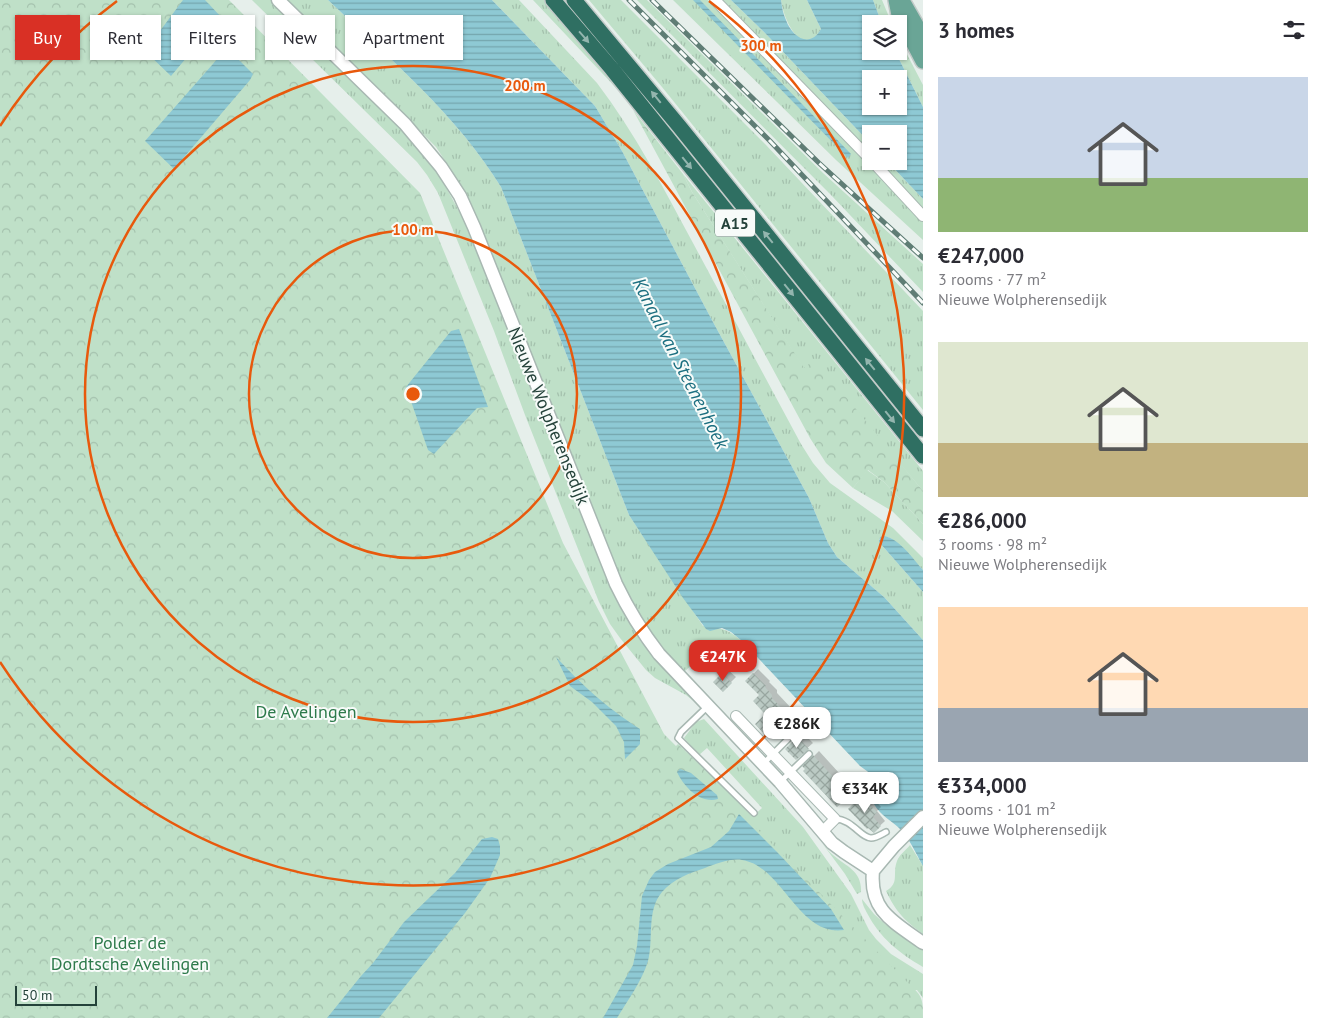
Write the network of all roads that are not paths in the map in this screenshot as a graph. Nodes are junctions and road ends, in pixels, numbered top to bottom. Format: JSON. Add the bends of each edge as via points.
{"nodes":[{"id":1,"x":278,"y":0,"type":"edge"},
{"id":2,"x":553,"y":0,"type":"edge"},
{"id":3,"x":574,"y":0,"type":"edge"},
{"id":4,"x":715,"y":0,"type":"edge"},
{"id":5,"x":896,"y":0,"type":"edge"},
{"id":6,"x":901,"y":0,"type":"edge"},
{"id":7,"x":923,"y":37,"type":"edge"},
{"id":8,"x":923,"y":61,"type":"edge"},
{"id":9,"x":862,"y":151,"type":"edge"},
{"id":10,"x":880,"y":170,"type":"edge"},
{"id":11,"x":923,"y":216,"type":"edge"},
{"id":12,"x":923,"y":429,"type":"edge"},
{"id":13,"x":923,"y":456,"type":"edge"},
{"id":14,"x":708,"y":706,"type":"junction"},
{"id":15,"x":736,"y":716,"type":"dead end"},
{"id":16,"x":797,"y":722,"type":"dead end"},
{"id":17,"x":773,"y":754,"type":"junction"},
{"id":18,"x":809,"y":754,"type":"dead end"},
{"id":19,"x":763,"y":764,"type":"junction"},
{"id":20,"x":790,"y":772,"type":"junction"},
{"id":21,"x":780,"y":782,"type":"junction"},
{"id":22,"x":754,"y":813,"type":"dead end"},
{"id":23,"x":923,"y":817,"type":"edge"},
{"id":24,"x":835,"y":819,"type":"junction"},
{"id":25,"x":822,"y":832,"type":"junction"},
{"id":26,"x":886,"y":832,"type":"dead end"},
{"id":27,"x":873,"y":871,"type":"junction"},
{"id":28,"x":923,"y":943,"type":"edge"}],
"edges":[{"from":1,"to":14,"type":"street","name":"Nieuwe Wolpherensedijk","via":[[405,124],[441,167],[460,196],[629,611],[659,654]]},
{"from":2,"to":13,"type":"highway","number":"A15","one_way":true},
{"from":12,"to":3,"type":"highway","number":"A15","one_way":true},
{"from":4,"to":9,"type":"street"},
{"from":5,"to":8,"type":"main road","via":[[899,15]]},
{"from":6,"to":7,"type":"main road"},
{"from":10,"to":11,"type":"street"},
{"from":14,"to":19,"type":"street","name":"Nieuwe Wolpherensedijk"},
{"from":14,"to":22,"type":"lane","via":[[678,738]]},
{"from":15,"to":17,"type":"street"},
{"from":16,"to":17,"type":"lane","via":[[794,734]]},
{"from":17,"to":19,"type":"lane"},
{"from":17,"to":20,"type":"street"},
{"from":18,"to":20,"type":"lane"},
{"from":19,"to":21,"type":"street","name":"Nieuwe Wolpherensedijk"},
{"from":20,"to":21,"type":"lane"},
{"from":20,"to":24,"type":"street"},
{"from":21,"to":25,"type":"street","name":"Nieuwe Wolpherensedijk"},
{"from":23,"to":27,"type":"street"},
{"from":24,"to":25,"type":"street"},
{"from":24,"to":26,"type":"lane","via":[[849,823],[867,838]]},
{"from":25,"to":27,"type":"street","name":"Nieuwe Wolpherensedijk","via":[[844,852]]},
{"from":27,"to":28,"type":"street","via":[[873,892],[877,904],[894,923]]}]}
